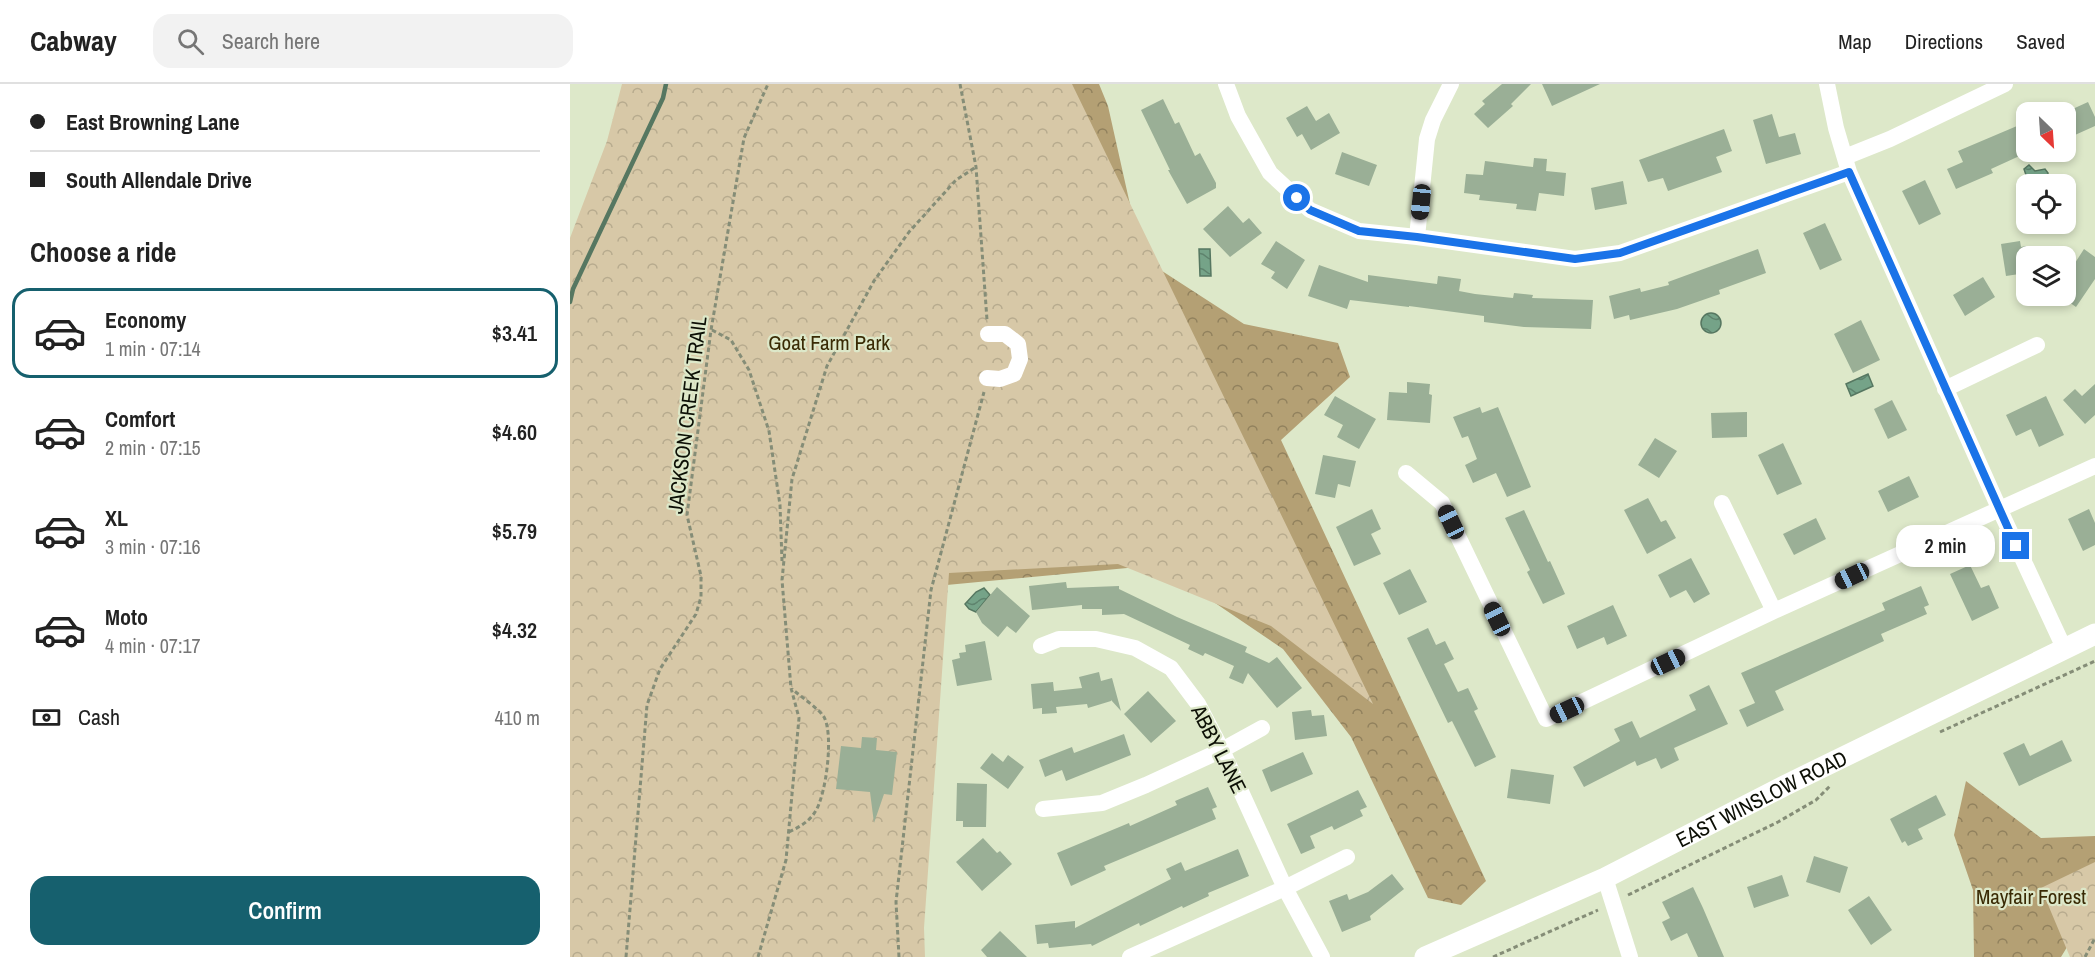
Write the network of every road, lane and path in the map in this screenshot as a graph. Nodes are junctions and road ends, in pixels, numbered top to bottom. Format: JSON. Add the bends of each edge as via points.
{"nodes":[{"id":1,"x":768,"y":84,"type":"edge"},
{"id":2,"x":960,"y":84,"type":"edge"},
{"id":3,"x":1226,"y":84,"type":"edge"},
{"id":4,"x":1451,"y":84,"type":"edge"},
{"id":5,"x":1827,"y":84,"type":"edge"},
{"id":6,"x":2005,"y":84,"type":"edge"},
{"id":7,"x":1847,"y":164,"type":"junction"},
{"id":8,"x":976,"y":167,"type":"junction"},
{"id":9,"x":1417,"y":237,"type":"junction"},
{"id":10,"x":711,"y":330,"type":"junction"},
{"id":11,"x":988,"y":334,"type":"joint"},
{"id":12,"x":2037,"y":345,"type":"dead end"},
{"id":13,"x":987,"y":378,"type":"joint"},
{"id":14,"x":1945,"y":389,"type":"junction"},
{"id":15,"x":2095,"y":466,"type":"edge"},
{"id":16,"x":1406,"y":473,"type":"dead end"},
{"id":17,"x":1722,"y":503,"type":"dead end"},
{"id":18,"x":1999,"y":508,"type":"junction"},
{"id":19,"x":782,"y":580,"type":"junction"},
{"id":20,"x":1774,"y":611,"type":"junction"},
{"id":21,"x":2095,"y":634,"type":"edge"},
{"id":22,"x":1041,"y":646,"type":"dead end"},
{"id":23,"x":2064,"y":648,"type":"junction"},
{"id":24,"x":2095,"y":660,"type":"edge"},
{"id":25,"x":791,"y":688,"type":"junction"},
{"id":26,"x":1262,"y":728,"type":"dead end"},
{"id":27,"x":1932,"y":736,"type":"dead end"},
{"id":28,"x":1222,"y":750,"type":"junction"},
{"id":29,"x":1836,"y":780,"type":"dead end"},
{"id":30,"x":1042,"y":809,"type":"dead end"},
{"id":31,"x":789,"y":832,"type":"junction"},
{"id":32,"x":1347,"y":857,"type":"dead end"},
{"id":33,"x":1605,"y":878,"type":"junction"},
{"id":34,"x":1285,"y":888,"type":"junction"},
{"id":35,"x":1612,"y":904,"type":"junction"},
{"id":36,"x":2095,"y":938,"type":"edge"},
{"id":37,"x":626,"y":957,"type":"edge"},
{"id":38,"x":758,"y":957,"type":"edge"},
{"id":39,"x":899,"y":957,"type":"edge"},
{"id":40,"x":1130,"y":957,"type":"edge"},
{"id":41,"x":1322,"y":957,"type":"edge"},
{"id":42,"x":1425,"y":957,"type":"edge"},
{"id":43,"x":1493,"y":957,"type":"edge"},
{"id":44,"x":1630,"y":957,"type":"edge"},
{"id":45,"x":2085,"y":957,"type":"edge"}],
"edges":[{"from":1,"to":10,"type":"path","name":"JACKSON CREEK TRAIL","via":[[744,138]]},
{"from":2,"to":8,"type":"path"},
{"from":3,"to":9,"type":"street","via":[[1238,116],[1270,173],[1310,210],[1359,231]]},
{"from":4,"to":9,"type":"street","via":[[1427,139]]},
{"from":5,"to":7,"type":"street"},
{"from":6,"to":7,"type":"street","via":[[1890,138]]},
{"from":7,"to":9,"type":"street","via":[[1620,253],[1575,259]]},
{"from":7,"to":14,"type":"street"},
{"from":8,"to":11,"type":"path"},
{"from":8,"to":19,"type":"path","via":[[956,180],[902,242],[874,280],[827,366],[792,479]]},
{"from":10,"to":19,"type":"path","via":[[731,340],[749,370],[768,431],[782,524]]},
{"from":10,"to":37,"type":"path","name":"JACKSON CREEK TRAIL","via":[[687,515],[701,576],[701,597],[696,614],[660,669],[647,705]]},
{"from":11,"to":13,"type":"street","via":[[1005,334],[1018,344],[1020,358],[1014,374]]},
{"from":12,"to":14,"type":"street"},
{"from":13,"to":39,"type":"path","via":[[931,590],[896,902]]},
{"from":14,"to":18,"type":"street"},
{"from":15,"to":18,"type":"street"},
{"from":16,"to":20,"type":"street","via":[[1442,503],[1546,719]]},
{"from":17,"to":20,"type":"street"},
{"from":18,"to":20,"type":"street"},
{"from":18,"to":23,"type":"street"},
{"from":19,"to":25,"type":"path"},
{"from":21,"to":23,"type":"main road","name":"EAST WINSLOW ROAD"},
{"from":22,"to":28,"type":"street","name":"ABBY LANE","via":[[1059,639],[1096,639],[1135,648],[1172,668],[1198,704]]},
{"from":23,"to":33,"type":"main road","name":"EAST WINSLOW ROAD"},
{"from":24,"to":27,"type":"path"},
{"from":25,"to":31,"type":"path","via":[[799,718]]},
{"from":25,"to":31,"type":"path","via":[[824,716],[829,740],[823,797],[814,813]]},
{"from":26,"to":28,"type":"street"},
{"from":28,"to":30,"type":"street","via":[[1102,802]]},
{"from":28,"to":34,"type":"street","name":"ABBY LANE"},
{"from":29,"to":35,"type":"path","via":[[1816,800],[1778,822]]},
{"from":31,"to":38,"type":"path","via":[[786,860]]},
{"from":32,"to":34,"type":"street"},
{"from":33,"to":35,"type":"street"},
{"from":33,"to":42,"type":"main road","name":"EAST WINSLOW ROAD"},
{"from":34,"to":40,"type":"street"},
{"from":34,"to":41,"type":"street","name":"ABBY LANE"},
{"from":35,"to":43,"type":"path"},
{"from":35,"to":44,"type":"street"},
{"from":36,"to":45,"type":"path"}]}
